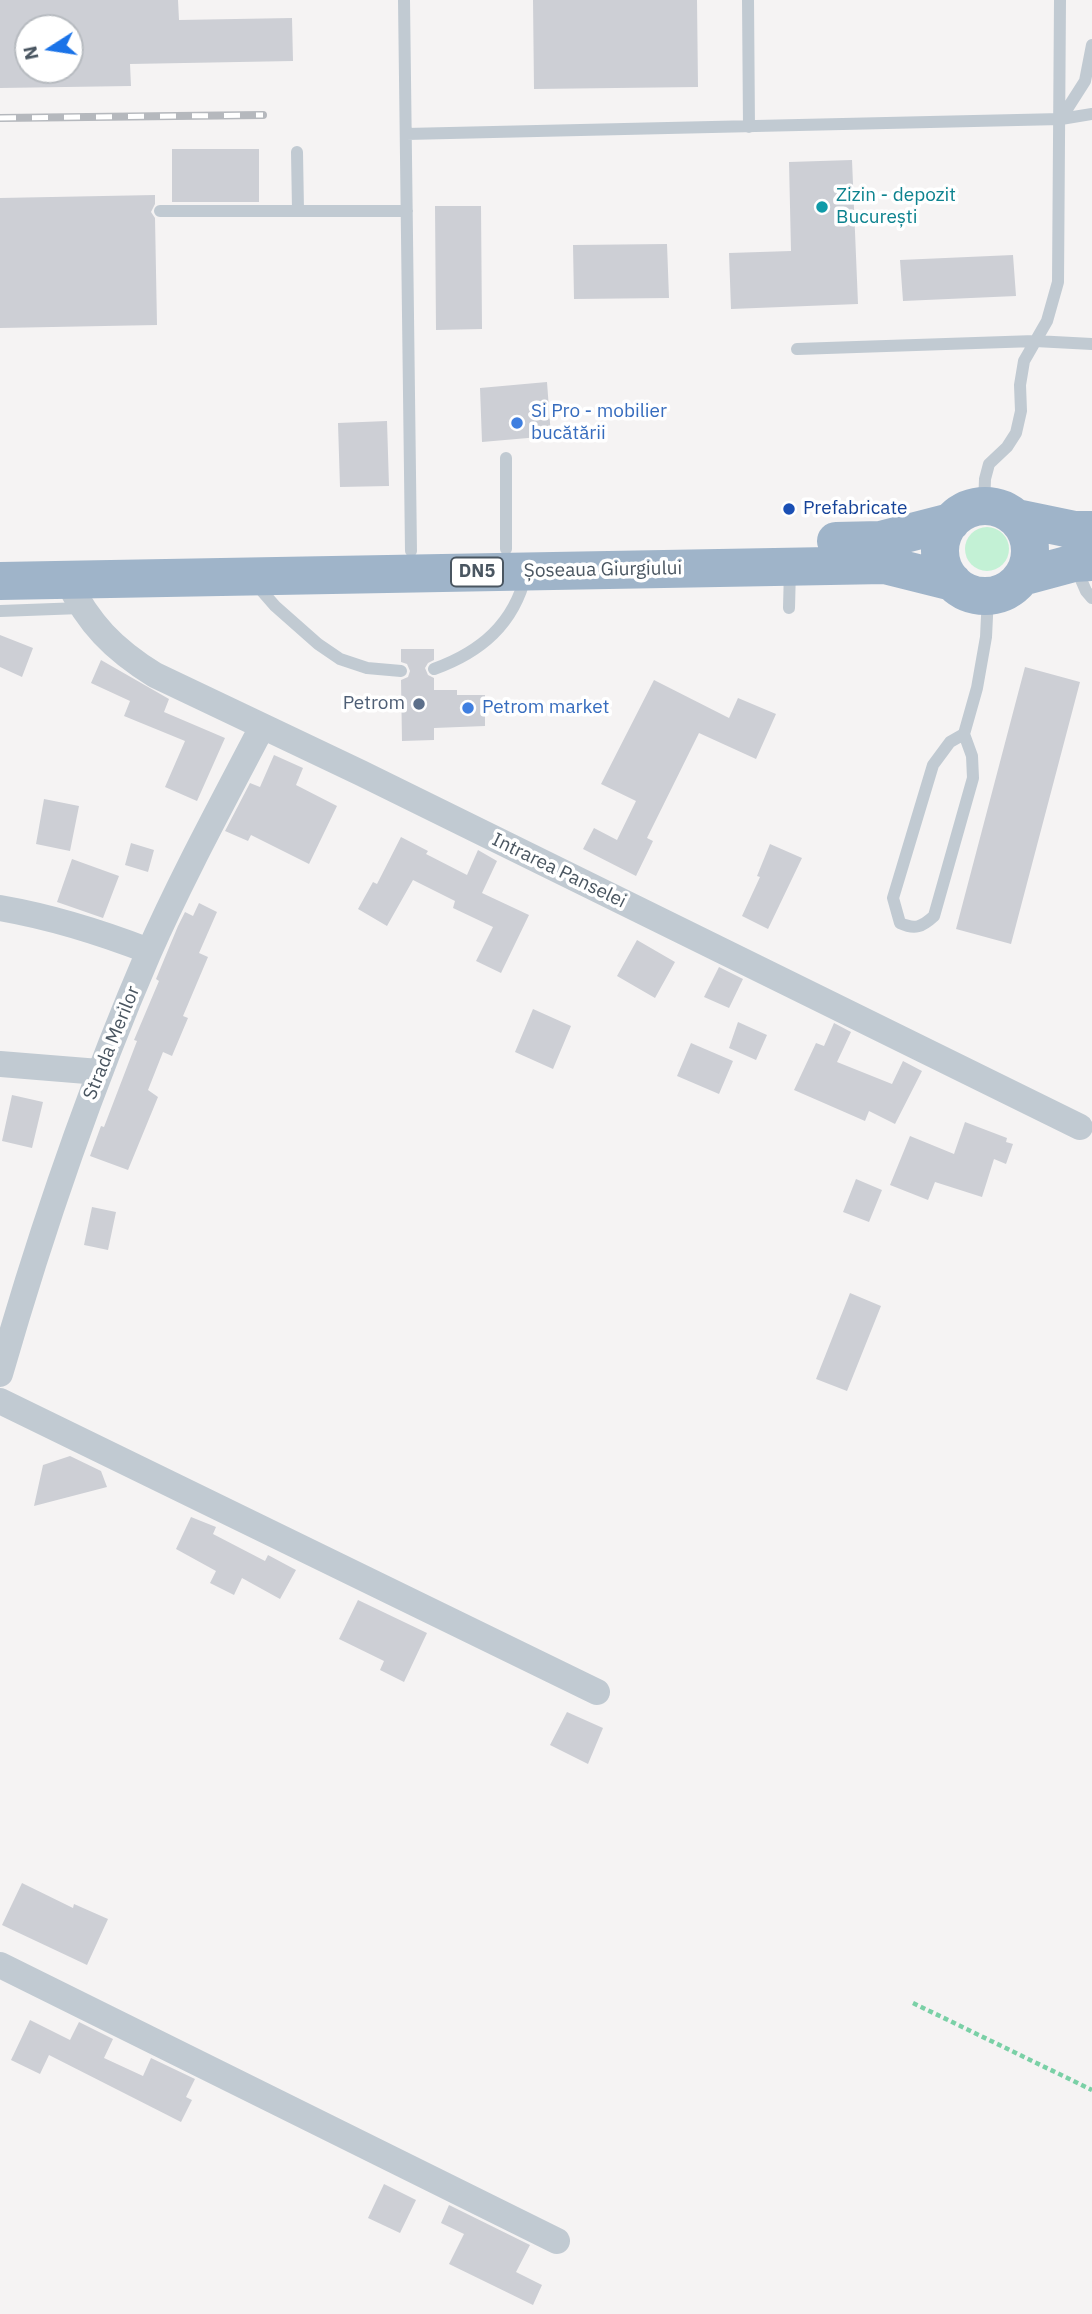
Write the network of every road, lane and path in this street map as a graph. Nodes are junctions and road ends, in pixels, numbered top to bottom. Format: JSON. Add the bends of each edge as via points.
{"nodes":[{"id":1,"x":404,"y":0,"type":"edge"},
{"id":2,"x":748,"y":0,"type":"edge"},
{"id":3,"x":1060,"y":0,"type":"edge"},
{"id":4,"x":1092,"y":45,"type":"edge"},
{"id":5,"x":1092,"y":114,"type":"edge"},
{"id":6,"x":1061,"y":119,"type":"junction"},
{"id":7,"x":749,"y":127,"type":"junction"},
{"id":8,"x":406,"y":134,"type":"junction"},
{"id":9,"x":297,"y":152,"type":"dead end"},
{"id":10,"x":160,"y":211,"type":"dead end"},
{"id":11,"x":298,"y":211,"type":"junction"},
{"id":12,"x":407,"y":211,"type":"junction"},
{"id":13,"x":1035,"y":341,"type":"junction"},
{"id":14,"x":1092,"y":344,"type":"edge"},
{"id":15,"x":797,"y":349,"type":"dead end"},
{"id":16,"x":506,"y":458,"type":"dead end"},
{"id":17,"x":1001,"y":512,"type":"junction"},
{"id":18,"x":951,"y":522,"type":"junction"},
{"id":19,"x":1092,"y":530,"type":"edge"},
{"id":20,"x":411,"y":551,"type":"junction"},
{"id":21,"x":0,"y":559,"type":"edge"},
{"id":22,"x":517,"y":560,"type":"junction"},
{"id":23,"x":1083,"y":562,"type":"edge"},
{"id":24,"x":790,"y":566,"type":"junction"},
{"id":25,"x":252,"y":576,"type":"junction"},
{"id":26,"x":1022,"y":577,"type":"junction"},
{"id":27,"x":0,"y":582,"type":"edge"},
{"id":28,"x":953,"y":582,"type":"junction"},
{"id":29,"x":74,"y":594,"type":"junction"},
{"id":30,"x":988,"y":596,"type":"junction"},
{"id":31,"x":1092,"y":598,"type":"edge"},
{"id":32,"x":789,"y":608,"type":"dead end"},
{"id":33,"x":0,"y":611,"type":"edge"},
{"id":34,"x":434,"y":669,"type":"dead end"},
{"id":35,"x":401,"y":671,"type":"dead end"},
{"id":36,"x":262,"y":727,"type":"junction"},
{"id":37,"x":964,"y":734,"type":"junction"},
{"id":38,"x":0,"y":908,"type":"edge"},
{"id":39,"x":149,"y":951,"type":"junction"},
{"id":40,"x":0,"y":1064,"type":"edge"},
{"id":41,"x":99,"y":1072,"type":"junction"},
{"id":42,"x":1080,"y":1127,"type":"dead end"},
{"id":43,"x":0,"y":1374,"type":"edge"},
{"id":44,"x":0,"y":1401,"type":"edge"},
{"id":45,"x":597,"y":1692,"type":"dead end"},
{"id":46,"x":0,"y":1965,"type":"edge"},
{"id":47,"x":912,"y":2003,"type":"dead end"},
{"id":48,"x":1092,"y":2090,"type":"edge"},
{"id":49,"x":557,"y":2241,"type":"dead end"}],
"edges":[{"from":1,"to":8,"type":"lane"},
{"from":2,"to":7,"type":"lane"},
{"from":3,"to":6,"type":"lane"},
{"from":4,"to":6,"type":"lane","via":[[1085,81]]},
{"from":5,"to":6,"type":"lane"},
{"from":6,"to":7,"type":"lane"},
{"from":6,"to":13,"type":"lane","via":[[1058,282],[1047,321]]},
{"from":7,"to":8,"type":"lane"},
{"from":8,"to":12,"type":"lane"},
{"from":9,"to":11,"type":"lane"},
{"from":10,"to":11,"type":"lane"},
{"from":11,"to":12,"type":"lane"},
{"from":12,"to":20,"type":"lane"},
{"from":13,"to":14,"type":"lane"},
{"from":13,"to":15,"type":"lane"},
{"from":13,"to":17,"type":"lane","via":[[1024,361],[1016,433],[989,464],[985,479]]},
{"from":16,"to":22,"type":"lane"},
{"from":17,"to":18,"type":"highway","name":"Șoseaua Giurgiului","number":"DN5","via":[[966,510]]},
{"from":17,"to":19,"type":"highway"},
{"from":17,"to":26,"type":"highway","via":[[1025,528],[1030,553]]},
{"from":18,"to":22,"type":"highway","name":"Șoseaua Giurgiului","number":"DN5","via":[[881,540]]},
{"from":18,"to":28,"type":"highway","via":[[944,533],[941,559]]},
{"from":20,"to":21,"type":"highway","name":"Șoseaua Giurgiului","number":"DN5"},
{"from":20,"to":22,"type":"highway","name":"Șoseaua Giurgiului","number":"DN5"},
{"from":22,"to":24,"type":"highway","name":"Șoseaua Giurgiului","number":"DN5"},
{"from":22,"to":25,"type":"highway","name":"Șoseaua Giurgiului","number":"DN5"},
{"from":22,"to":34,"type":"lane","via":[[522,593],[512,613],[472,653]]},
{"from":23,"to":26,"type":"highway"},
{"from":23,"to":31,"type":"lane","via":[[1086,591]]},
{"from":24,"to":28,"type":"highway","name":"Șoseaua Giurgiului","number":"DN5","via":[[885,565]]},
{"from":24,"to":32,"type":"lane"},
{"from":25,"to":29,"type":"highway","name":"Șoseaua Giurgiului","number":"DN5"},
{"from":25,"to":35,"type":"lane","via":[[275,606],[340,659]]},
{"from":26,"to":30,"type":"highway","via":[[1009,589]]},
{"from":27,"to":29,"type":"highway","name":"Șoseaua Giurgiului","number":"DN5"},
{"from":28,"to":30,"type":"highway","name":"Șoseaua Giurgiului","number":"DN5","via":[[968,592]]},
{"from":29,"to":33,"type":"lane"},
{"from":29,"to":36,"type":"street","name":"Intrarea Panselei","via":[[127,657]]},
{"from":30,"to":37,"type":"lane","via":[[986,637]]},
{"from":36,"to":39,"type":"street","name":"Strada Merilor"},
{"from":36,"to":42,"type":"street","name":"Intrarea Panselei"},
{"from":37,"to":37,"type":"lane","via":[[950,742],[933,765],[893,898],[900,923],[914,928],[934,916],[973,778]]},
{"from":38,"to":39,"type":"street","via":[[85,927]]},
{"from":39,"to":41,"type":"street","name":"Strada Merilor"},
{"from":40,"to":41,"type":"street"},
{"from":41,"to":43,"type":"street","name":"Strada Merilor","via":[[39,1243]]},
{"from":44,"to":45,"type":"street"},
{"from":46,"to":49,"type":"street"},
{"from":47,"to":48,"type":"path"}]}
